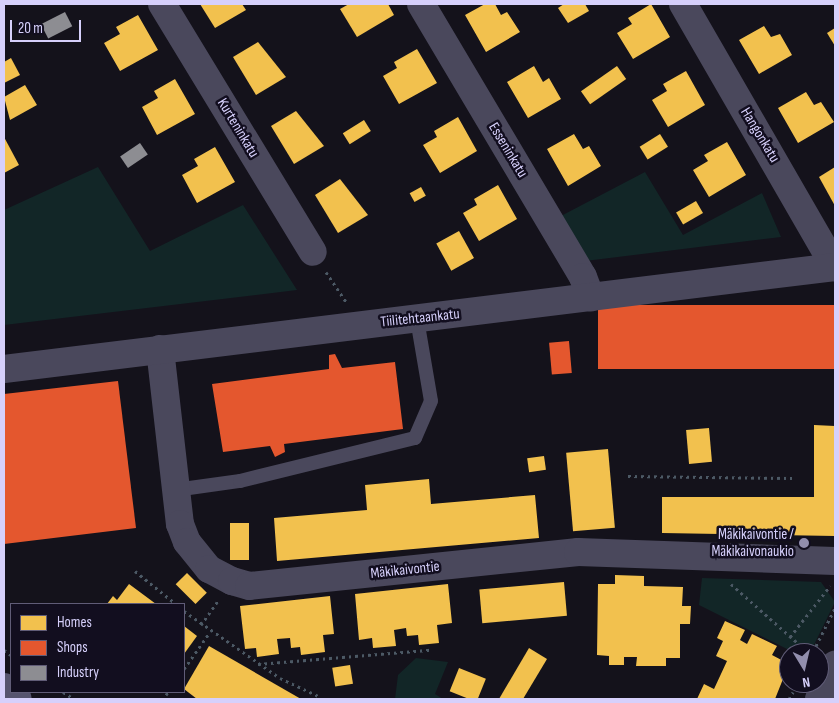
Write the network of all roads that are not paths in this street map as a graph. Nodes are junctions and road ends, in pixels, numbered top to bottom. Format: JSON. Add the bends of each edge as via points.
{"nodes":[{"id":1,"x":162,"y":4,"type":"edge"},
{"id":2,"x":421,"y":4,"type":"edge"},
{"id":3,"x":683,"y":4,"type":"edge"},
{"id":4,"x":313,"y":252,"type":"road end"},
{"id":5,"x":835,"y":267,"type":"edge"},
{"id":6,"x":591,"y":298,"type":"junction"},
{"id":7,"x":417,"y":319,"type":"junction"},
{"id":8,"x":160,"y":349,"type":"junction"},
{"id":9,"x":4,"y":369,"type":"edge"},
{"id":10,"x":175,"y":490,"type":"junction"},
{"id":11,"x":834,"y":570,"type":"edge"},
{"id":12,"x":835,"y":664,"type":"edge"},
{"id":13,"x":4,"y":696,"type":"edge"},
{"id":14,"x":9,"y":699,"type":"edge"},
{"id":15,"x":819,"y":699,"type":"edge"}],
"edges":[{"from":1,"to":4,"type":"street","name":"Kurteninkatu"},
{"from":2,"to":6,"type":"street","name":"Esseninkatu","via":[[583,277]]},
{"from":3,"to":5,"type":"street","name":"Hangonkatu"},
{"from":5,"to":6,"type":"street","name":"Tiilitehtaankatu"},
{"from":6,"to":7,"type":"street","name":"Tiilitehtaankatu"},
{"from":7,"to":8,"type":"street","name":"Tiilitehtaankatu"},
{"from":7,"to":10,"type":"lane","via":[[431,401],[415,438],[240,481]]},
{"from":8,"to":9,"type":"street","name":"Tiilitehtaankatu"},
{"from":8,"to":10,"type":"street","name":"Mäkikaivontie"},
{"from":10,"to":11,"type":"street","name":"Mäkikaivontie","via":[[187,542],[209,569],[249,586],[578,552]]},
{"from":12,"to":15,"type":"street"},
{"from":13,"to":14,"type":"main road"}]}
